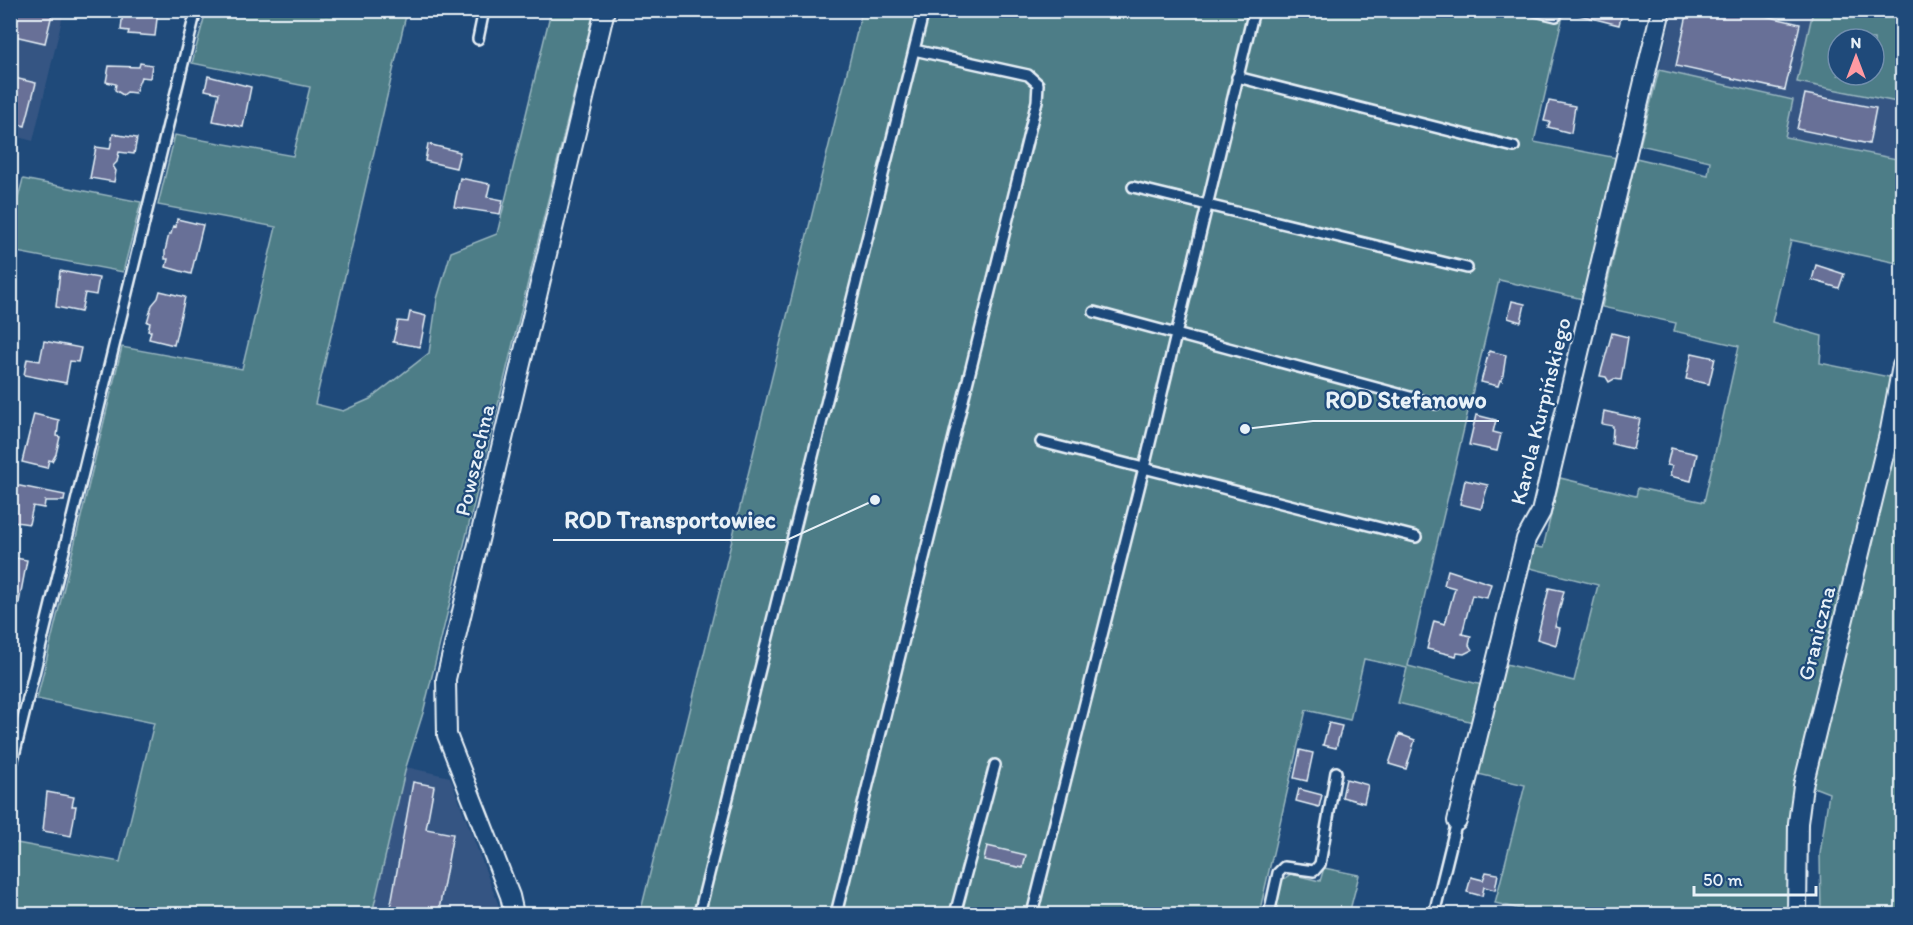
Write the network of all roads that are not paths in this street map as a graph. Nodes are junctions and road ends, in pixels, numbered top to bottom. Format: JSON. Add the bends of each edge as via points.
{"nodes":[{"id":1,"x":196,"y":10,"type":"edge"},
{"id":2,"x":484,"y":10,"type":"edge"},
{"id":3,"x":605,"y":10,"type":"edge"},
{"id":4,"x":924,"y":10,"type":"edge"},
{"id":5,"x":1254,"y":10,"type":"edge"},
{"id":6,"x":1531,"y":10,"type":"edge"},
{"id":7,"x":1661,"y":10,"type":"edge"},
{"id":8,"x":1556,"y":16,"type":"dead end"},
{"id":9,"x":478,"y":39,"type":"dead end"},
{"id":10,"x":914,"y":50,"type":"junction"},
{"id":11,"x":1237,"y":77,"type":"junction"},
{"id":12,"x":1514,"y":147,"type":"dead end"},
{"id":13,"x":1133,"y":187,"type":"dead end"},
{"id":14,"x":1205,"y":204,"type":"junction"},
{"id":15,"x":1467,"y":268,"type":"dead end"},
{"id":16,"x":1094,"y":312,"type":"dead end"},
{"id":17,"x":1174,"y":335,"type":"junction"},
{"id":18,"x":1902,"y":366,"type":"edge"},
{"id":19,"x":1436,"y":404,"type":"dead end"},
{"id":20,"x":1041,"y":442,"type":"dead end"},
{"id":21,"x":1144,"y":468,"type":"junction"},
{"id":22,"x":1416,"y":537,"type":"dead end"},
{"id":23,"x":995,"y":765,"type":"dead end"},
{"id":24,"x":10,"y":772,"type":"edge"},
{"id":25,"x":1336,"y":772,"type":"dead end"},
{"id":26,"x":1457,"y":821,"type":"joint"},
{"id":27,"x":10,"y":913,"type":"edge"},
{"id":28,"x":20,"y":915,"type":"edge"},
{"id":29,"x":514,"y":915,"type":"edge"},
{"id":30,"x":699,"y":915,"type":"edge"},
{"id":31,"x":836,"y":915,"type":"edge"},
{"id":32,"x":955,"y":915,"type":"edge"},
{"id":33,"x":1032,"y":915,"type":"edge"},
{"id":34,"x":1269,"y":915,"type":"edge"},
{"id":35,"x":1434,"y":915,"type":"edge"},
{"id":36,"x":1797,"y":915,"type":"edge"}],
"edges":[{"from":1,"to":24,"type":"lane"},
{"from":2,"to":9,"type":"lane"},
{"from":3,"to":29,"type":"street","name":"Powszechna","via":[[446,679],[447,735]]},
{"from":4,"to":10,"type":"lane"},
{"from":5,"to":11,"type":"lane"},
{"from":6,"to":8,"type":"lane"},
{"from":7,"to":26,"type":"street","name":"Karola Kurpińskiego","via":[[1541,512],[1526,539]]},
{"from":10,"to":30,"type":"lane"},
{"from":10,"to":31,"type":"lane","via":[[1028,75],[1038,84],[1037,101]]},
{"from":11,"to":12,"type":"lane"},
{"from":11,"to":14,"type":"lane"},
{"from":13,"to":14,"type":"lane"},
{"from":14,"to":15,"type":"lane"},
{"from":14,"to":17,"type":"lane"},
{"from":16,"to":17,"type":"lane"},
{"from":17,"to":19,"type":"lane"},
{"from":17,"to":21,"type":"lane"},
{"from":18,"to":36,"type":"street","name":"Graniczna","via":[[1890,430],[1803,786],[1798,823]]},
{"from":20,"to":21,"type":"lane"},
{"from":21,"to":22,"type":"lane"},
{"from":21,"to":33,"type":"lane"},
{"from":23,"to":32,"type":"lane"},
{"from":25,"to":34,"type":"lane","via":[[1320,864],[1314,871],[1284,867],[1278,873]]},
{"from":26,"to":35,"type":"lane"},
{"from":27,"to":28,"type":"lane"}]}
